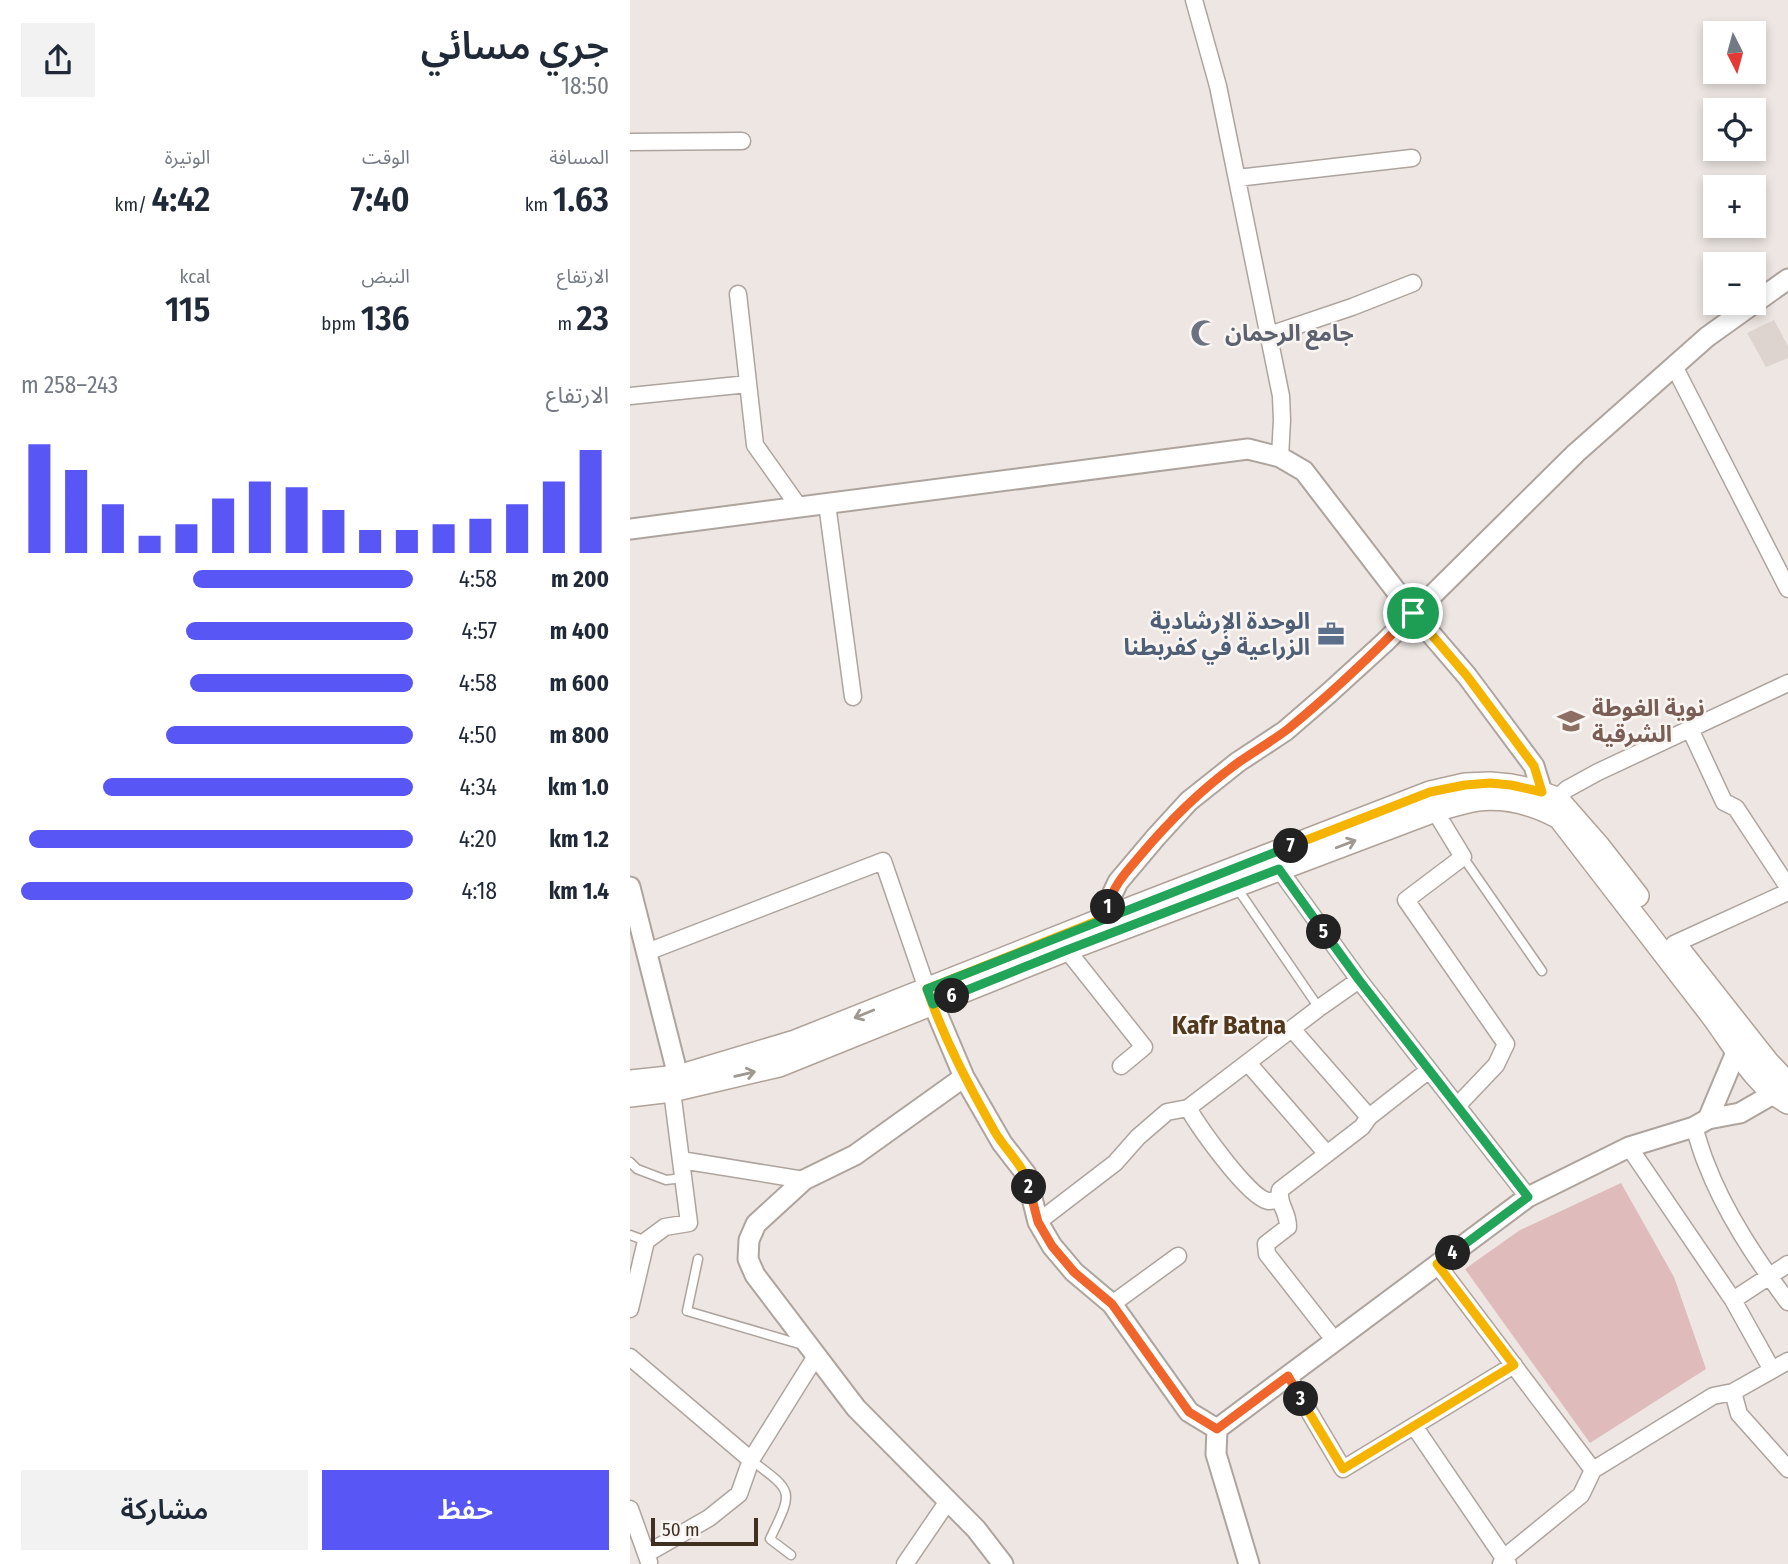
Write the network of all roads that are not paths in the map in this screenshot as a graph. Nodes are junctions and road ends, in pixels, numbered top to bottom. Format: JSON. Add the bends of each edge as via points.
{"nodes":[{"id":1,"x":1194,"y":0,"type":"edge"},
{"id":2,"x":742,"y":141,"type":"dead end"},
{"id":3,"x":630,"y":142,"type":"edge"},
{"id":4,"x":1412,"y":158,"type":"dead end"},
{"id":5,"x":1237,"y":178,"type":"junction"},
{"id":6,"x":1788,"y":279,"type":"edge"},
{"id":7,"x":1413,"y":283,"type":"dead end"},
{"id":8,"x":738,"y":294,"type":"dead end"},
{"id":9,"x":1269,"y":335,"type":"junction"},
{"id":10,"x":1674,"y":366,"type":"junction"},
{"id":11,"x":748,"y":384,"type":"junction"},
{"id":12,"x":630,"y":396,"type":"edge"},
{"id":13,"x":1280,"y":457,"type":"junction"},
{"id":14,"x":827,"y":504,"type":"junction"},
{"id":15,"x":799,"y":507,"type":"junction"},
{"id":16,"x":630,"y":529,"type":"edge"},
{"id":17,"x":1788,"y":589,"type":"edge"},
{"id":18,"x":1413,"y":613,"type":"junction"},
{"id":19,"x":1788,"y":683,"type":"edge"},
{"id":20,"x":853,"y":697,"type":"dead end"},
{"id":21,"x":1690,"y":730,"type":"junction"},
{"id":22,"x":1549,"y":795,"type":"junction"},
{"id":23,"x":1434,"y":811,"type":"junction"},
{"id":24,"x":1463,"y":857,"type":"junction"},
{"id":25,"x":1279,"y":869,"type":"junction"},
{"id":26,"x":1235,"y":886,"type":"junction"},
{"id":27,"x":630,"y":887,"type":"edge"},
{"id":28,"x":1788,"y":890,"type":"edge"},
{"id":29,"x":633,"y":911,"type":"edge"},
{"id":30,"x":1107,"y":917,"type":"junction"},
{"id":31,"x":1674,"y":944,"type":"junction"},
{"id":32,"x":1067,"y":950,"type":"junction"},
{"id":33,"x":647,"y":952,"type":"junction"},
{"id":34,"x":1542,"y":971,"type":"dead end"},
{"id":35,"x":1359,"y":980,"type":"junction"},
{"id":36,"x":930,"y":996,"type":"junction"},
{"id":37,"x":1319,"y":1008,"type":"junction"},
{"id":38,"x":1292,"y":1029,"type":"junction"},
{"id":39,"x":1737,"y":1050,"type":"junction"},
{"id":40,"x":1248,"y":1063,"type":"junction"},
{"id":41,"x":1121,"y":1066,"type":"dead end"},
{"id":42,"x":1429,"y":1070,"type":"junction"},
{"id":43,"x":964,"y":1077,"type":"junction"},
{"id":44,"x":630,"y":1081,"type":"edge"},
{"id":45,"x":675,"y":1083,"type":"junction"},
{"id":46,"x":1784,"y":1086,"type":"edge"},
{"id":47,"x":630,"y":1096,"type":"edge"},
{"id":48,"x":1457,"y":1106,"type":"junction"},
{"id":49,"x":1188,"y":1108,"type":"junction"},
{"id":50,"x":1369,"y":1117,"type":"junction"},
{"id":51,"x":1701,"y":1123,"type":"junction"},
{"id":52,"x":1629,"y":1147,"type":"junction"},
{"id":53,"x":1327,"y":1154,"type":"junction"},
{"id":54,"x":681,"y":1160,"type":"junction"},
{"id":55,"x":630,"y":1162,"type":"edge"},
{"id":56,"x":683,"y":1178,"type":"junction"},
{"id":57,"x":804,"y":1180,"type":"junction"},
{"id":58,"x":1528,"y":1197,"type":"junction"},
{"id":59,"x":1279,"y":1199,"type":"junction"},
{"id":60,"x":1038,"y":1222,"type":"junction"},
{"id":61,"x":638,"y":1238,"type":"edge"},
{"id":62,"x":1178,"y":1256,"type":"dead end"},
{"id":63,"x":698,"y":1259,"type":"dead end"},
{"id":64,"x":1437,"y":1264,"type":"junction"},
{"id":65,"x":1788,"y":1264,"type":"edge"},
{"id":66,"x":1769,"y":1276,"type":"junction"},
{"id":67,"x":1733,"y":1300,"type":"junction"},
{"id":68,"x":1788,"y":1302,"type":"edge"},
{"id":69,"x":1112,"y":1304,"type":"junction"},
{"id":70,"x":630,"y":1309,"type":"edge"},
{"id":71,"x":1335,"y":1341,"type":"junction"},
{"id":72,"x":813,"y":1351,"type":"junction"},
{"id":73,"x":630,"y":1357,"type":"edge"},
{"id":74,"x":1788,"y":1361,"type":"edge"},
{"id":75,"x":1514,"y":1365,"type":"junction"},
{"id":76,"x":1772,"y":1370,"type":"junction"},
{"id":77,"x":1288,"y":1376,"type":"junction"},
{"id":78,"x":1733,"y":1392,"type":"junction"},
{"id":79,"x":1414,"y":1426,"type":"junction"},
{"id":80,"x":1217,"y":1429,"type":"junction"},
{"id":81,"x":751,"y":1460,"type":"junction"},
{"id":82,"x":1788,"y":1469,"type":"edge"},
{"id":83,"x":1592,"y":1470,"type":"junction"},
{"id":84,"x":948,"y":1501,"type":"junction"},
{"id":85,"x":630,"y":1508,"type":"edge"},
{"id":86,"x":791,"y":1555,"type":"dead end"},
{"id":87,"x":648,"y":1559,"type":"edge"},
{"id":88,"x":1505,"y":1562,"type":"edge"},
{"id":89,"x":905,"y":1564,"type":"edge"},
{"id":90,"x":1003,"y":1564,"type":"edge"},
{"id":91,"x":1249,"y":1564,"type":"edge"}],
"edges":[{"from":1,"to":5,"type":"street"},
{"from":2,"to":3,"type":"street"},
{"from":4,"to":5,"type":"street"},
{"from":5,"to":9,"type":"street"},
{"from":6,"to":10,"type":"street"},
{"from":7,"to":9,"type":"street"},
{"from":8,"to":11,"type":"street"},
{"from":9,"to":13,"type":"street","via":[[1281,397]]},
{"from":10,"to":17,"type":"street"},
{"from":10,"to":18,"type":"street","via":[[1576,453]]},
{"from":11,"to":12,"type":"street"},
{"from":11,"to":15,"type":"street","via":[[755,445]]},
{"from":13,"to":14,"type":"street","via":[[1248,449]]},
{"from":13,"to":18,"type":"street","via":[[1304,471]]},
{"from":14,"to":15,"type":"street"},
{"from":14,"to":20,"type":"street"},
{"from":15,"to":16,"type":"street"},
{"from":18,"to":22,"type":"street","via":[[1467,676],[1534,766]]},
{"from":18,"to":30,"type":"street","via":[[1303,716],[1189,801],[1118,882]]},
{"from":19,"to":21,"type":"street"},
{"from":21,"to":22,"type":"street"},
{"from":21,"to":28,"type":"street","via":[[1724,802],[1736,808]]},
{"from":22,"to":30,"type":"main road","via":[[1490,783],[1430,792]]},
{"from":22,"to":31,"type":"main road","via":[[1599,846]]},
{"from":23,"to":24,"type":"street"},
{"from":25,"to":23,"type":"main road","one_way":true},
{"from":23,"to":39,"type":"main road","via":[[1495,800],[1525,803],[1559,818]]},
{"from":24,"to":34,"type":"lane"},
{"from":24,"to":48,"type":"street","via":[[1406,900],[1506,1044],[1496,1065]]},
{"from":25,"to":26,"type":"main road"},
{"from":25,"to":35,"type":"street"},
{"from":26,"to":32,"type":"main road"},
{"from":26,"to":37,"type":"lane"},
{"from":27,"to":29,"type":"street"},
{"from":28,"to":31,"type":"street"},
{"from":29,"to":33,"type":"street"},
{"from":30,"to":36,"type":"main road"},
{"from":31,"to":46,"type":"main road"},
{"from":32,"to":36,"type":"main road"},
{"from":32,"to":41,"type":"street","via":[[1144,1047]]},
{"from":33,"to":36,"type":"street","via":[[883,861]]},
{"from":33,"to":45,"type":"street"},
{"from":35,"to":37,"type":"street"},
{"from":35,"to":42,"type":"street"},
{"from":36,"to":43,"type":"street"},
{"from":36,"to":45,"type":"main road"},
{"from":37,"to":38,"type":"street"},
{"from":38,"to":40,"type":"street"},
{"from":38,"to":50,"type":"street"},
{"from":39,"to":46,"type":"main road","via":[[1754,1072]]},
{"from":39,"to":51,"type":"street"},
{"from":40,"to":49,"type":"street"},
{"from":40,"to":53,"type":"street"},
{"from":42,"to":48,"type":"street"},
{"from":42,"to":50,"type":"street"},
{"from":43,"to":57,"type":"street","via":[[855,1155]]},
{"from":43,"to":60,"type":"street","via":[[1002,1143],[1026,1174]]},
{"from":44,"to":45,"type":"main road"},
{"from":45,"to":47,"type":"main road"},
{"from":45,"to":54,"type":"street"},
{"from":46,"to":51,"type":"street","via":[[1740,1112]]},
{"from":48,"to":58,"type":"street"},
{"from":49,"to":59,"type":"street","via":[[1252,1192],[1268,1201]]},
{"from":49,"to":60,"type":"street","via":[[1167,1112],[1115,1163]]},
{"from":50,"to":53,"type":"street"},
{"from":51,"to":52,"type":"street"},
{"from":51,"to":66,"type":"street","via":[[1705,1162]]},
{"from":52,"to":58,"type":"street"},
{"from":52,"to":67,"type":"street"},
{"from":53,"to":59,"type":"street","via":[[1280,1190]]},
{"from":54,"to":56,"type":"street"},
{"from":54,"to":57,"type":"street"},
{"from":55,"to":56,"type":"lane","via":[[636,1169],[666,1180]]},
{"from":56,"to":61,"type":"street","via":[[689,1223]]},
{"from":57,"to":72,"type":"street","via":[[756,1224],[748,1259],[755,1275]]},
{"from":58,"to":64,"type":"street"},
{"from":59,"to":71,"type":"street","via":[[1288,1227],[1266,1244],[1267,1254]]},
{"from":60,"to":69,"type":"street","via":[[1074,1272]]},
{"from":61,"to":70,"type":"street"},
{"from":62,"to":69,"type":"street"},
{"from":63,"to":72,"type":"lane","via":[[687,1311]]},
{"from":64,"to":71,"type":"street"},
{"from":64,"to":75,"type":"street"},
{"from":65,"to":66,"type":"street"},
{"from":66,"to":67,"type":"street"},
{"from":66,"to":68,"type":"street"},
{"from":67,"to":76,"type":"street"},
{"from":69,"to":80,"type":"street","via":[[1189,1412]]},
{"from":71,"to":77,"type":"street"},
{"from":72,"to":81,"type":"street"},
{"from":72,"to":84,"type":"street","via":[[856,1408]]},
{"from":73,"to":81,"type":"street"},
{"from":74,"to":76,"type":"street"},
{"from":75,"to":79,"type":"street"},
{"from":75,"to":83,"type":"street"},
{"from":76,"to":78,"type":"street"},
{"from":77,"to":79,"type":"street","via":[[1343,1469]]},
{"from":77,"to":80,"type":"street"},
{"from":78,"to":82,"type":"street","via":[[1739,1414]]},
{"from":78,"to":83,"type":"street","via":[[1713,1396]]},
{"from":79,"to":88,"type":"street"},
{"from":80,"to":91,"type":"street","via":[[1216,1454]]},
{"from":81,"to":86,"type":"lane","via":[[782,1483],[787,1493],[770,1539]]},
{"from":81,"to":87,"type":"street","via":[[739,1494]]},
{"from":83,"to":88,"type":"street","via":[[1581,1495]]},
{"from":84,"to":89,"type":"street"},
{"from":84,"to":90,"type":"street"},
{"from":85,"to":87,"type":"street"}]}
